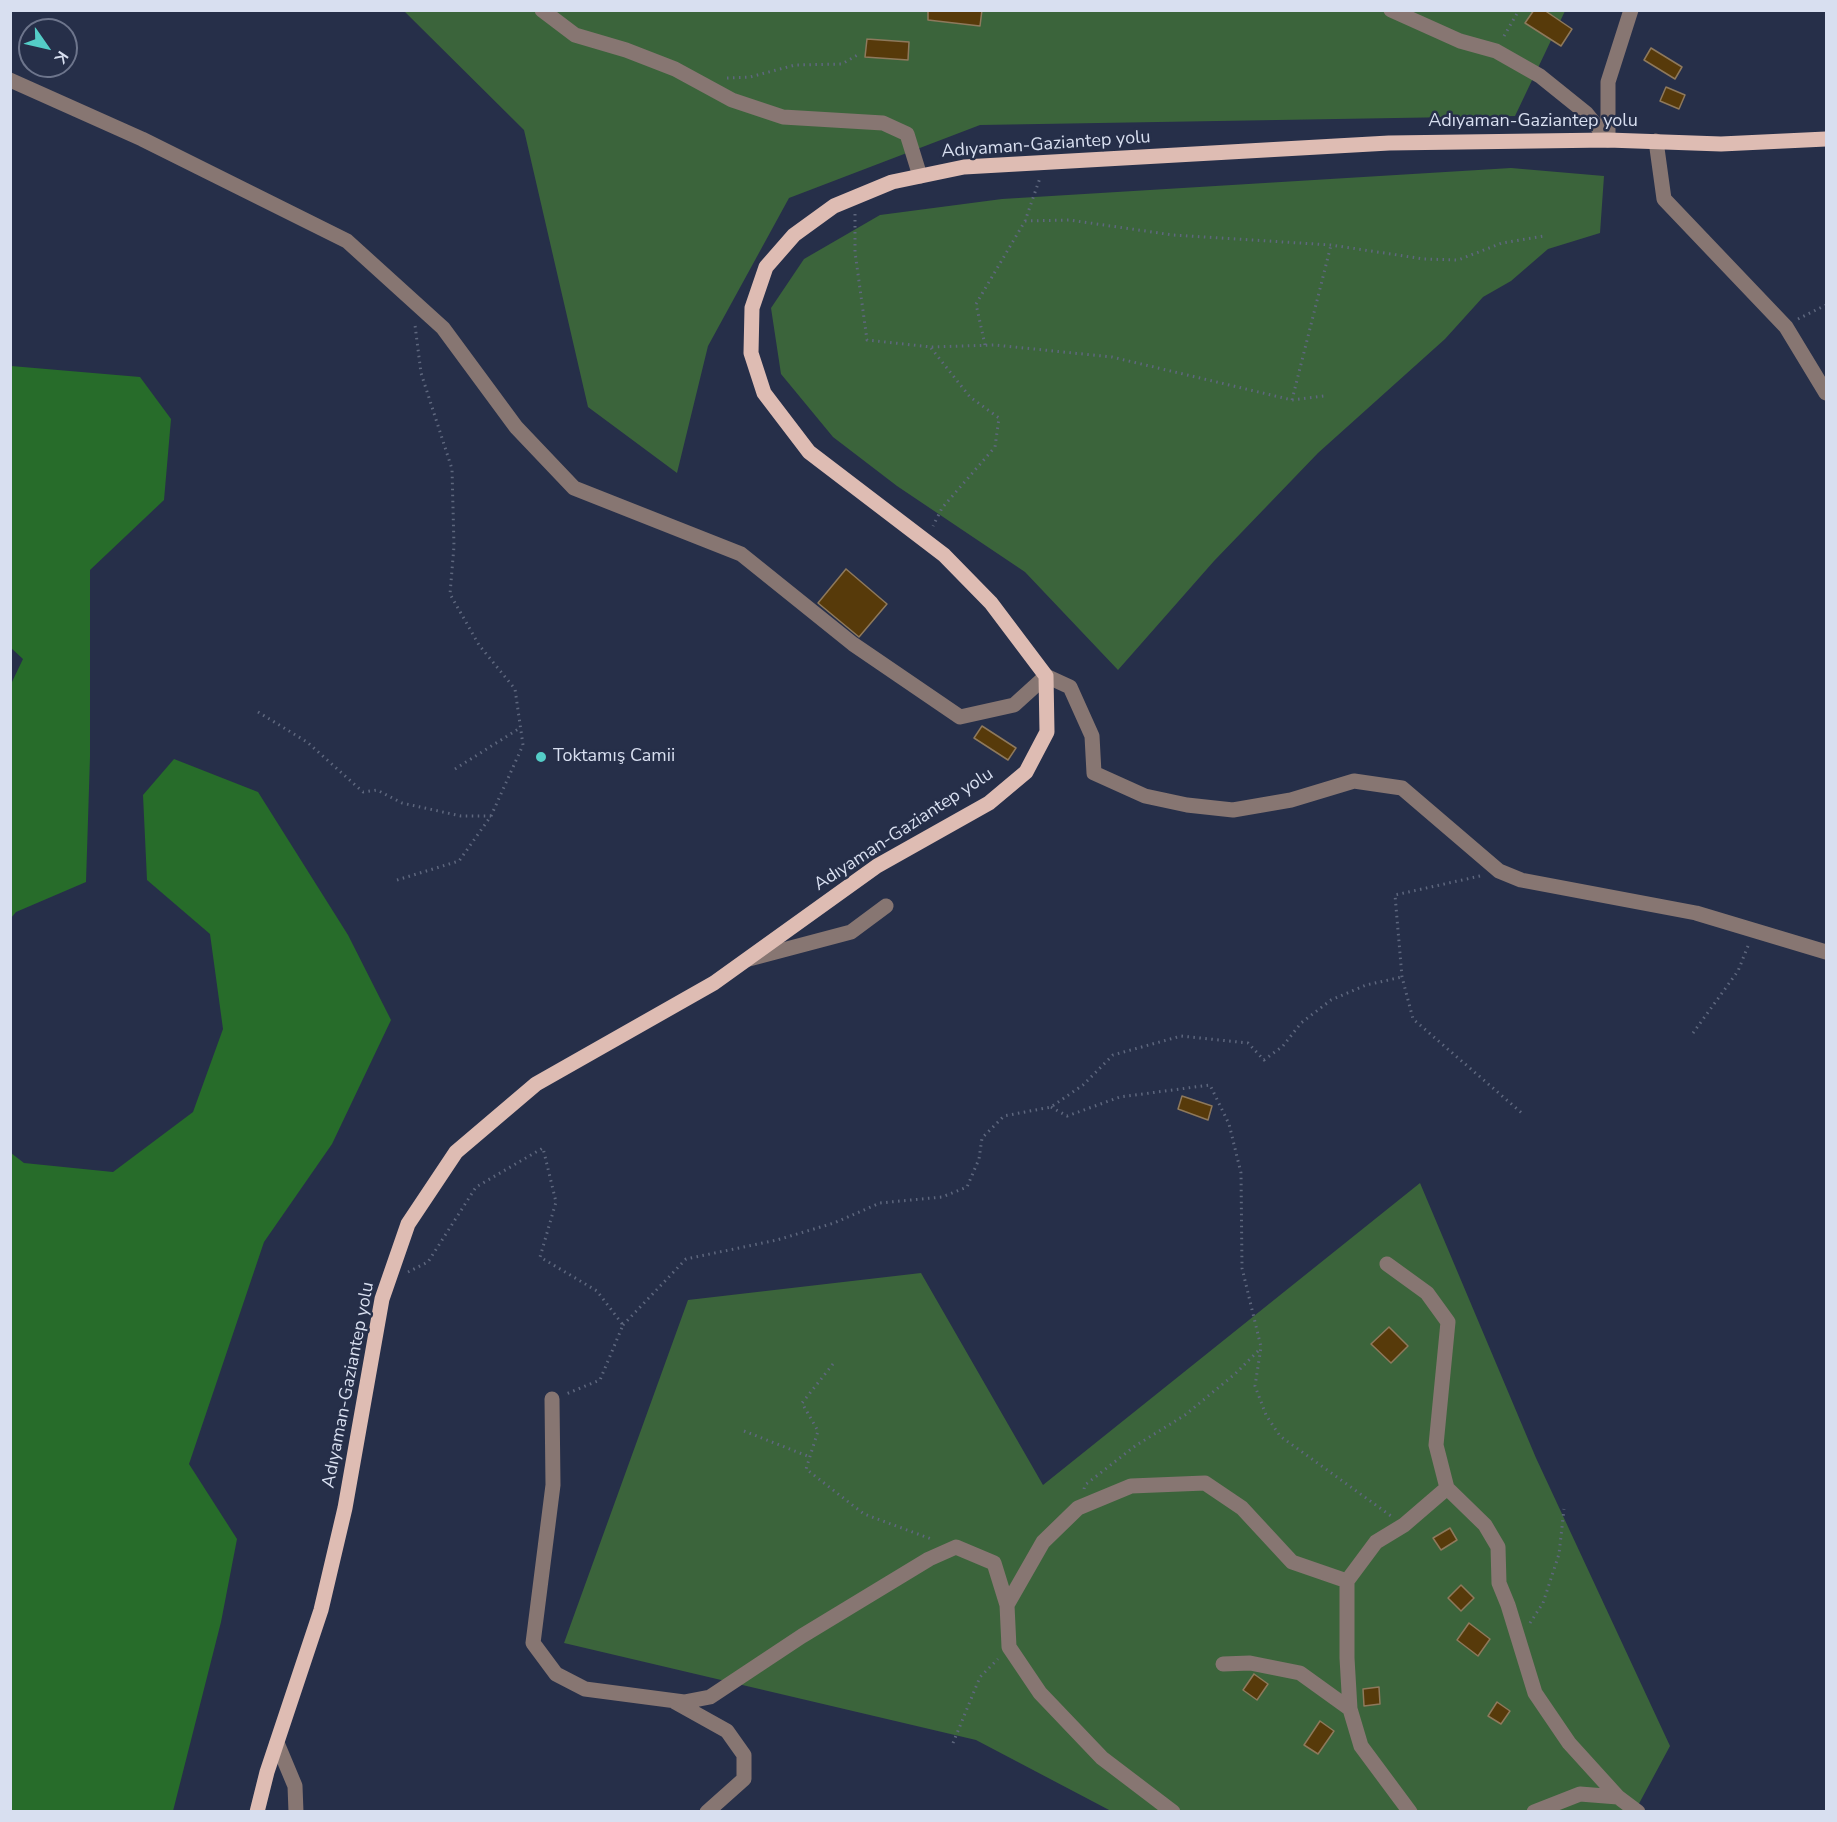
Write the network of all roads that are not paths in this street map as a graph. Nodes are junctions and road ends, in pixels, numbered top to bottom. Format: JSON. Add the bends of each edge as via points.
{"nodes":[{"id":1,"x":542,"y":10,"type":"edge"},
{"id":2,"x":1391,"y":10,"type":"edge"},
{"id":3,"x":1631,"y":10,"type":"edge"},
{"id":4,"x":10,"y":80,"type":"edge"},
{"id":5,"x":1827,"y":139,"type":"edge"},
{"id":6,"x":1608,"y":140,"type":"junction"},
{"id":7,"x":1656,"y":141,"type":"junction"},
{"id":8,"x":920,"y":176,"type":"junction"},
{"id":9,"x":1827,"y":393,"type":"edge"},
{"id":10,"x":1046,"y":676,"type":"junction"},
{"id":11,"x":886,"y":906,"type":"dead end"},
{"id":12,"x":1827,"y":952,"type":"edge"},
{"id":13,"x":746,"y":960,"type":"junction"},
{"id":14,"x":1387,"y":1264,"type":"dead end"},
{"id":15,"x":552,"y":1400,"type":"road end"},
{"id":16,"x":1447,"y":1488,"type":"junction"},
{"id":17,"x":1347,"y":1581,"type":"junction"},
{"id":18,"x":1007,"y":1605,"type":"junction"},
{"id":19,"x":1223,"y":1664,"type":"dead end"},
{"id":20,"x":672,"y":1701,"type":"junction"},
{"id":21,"x":1350,"y":1709,"type":"junction"},
{"id":22,"x":277,"y":1743,"type":"junction"},
{"id":23,"x":1618,"y":1797,"type":"junction"},
{"id":24,"x":257,"y":1812,"type":"edge"},
{"id":25,"x":296,"y":1812,"type":"edge"},
{"id":26,"x":707,"y":1812,"type":"edge"},
{"id":27,"x":1173,"y":1812,"type":"edge"},
{"id":28,"x":1410,"y":1812,"type":"edge"},
{"id":29,"x":1534,"y":1812,"type":"edge"},
{"id":30,"x":1638,"y":1812,"type":"edge"}],
"edges":[{"from":1,"to":8,"type":"street","via":[[575,35],[626,50],[732,100],[783,117],[883,123],[907,134]]},
{"from":2,"to":6,"type":"street","via":[[1496,51],[1540,76],[1577,105]]},
{"from":3,"to":6,"type":"street","via":[[1608,82]]},
{"from":4,"to":10,"type":"street","via":[[142,139],[347,241],[443,328],[516,427],[574,488],[741,554],[853,644],[960,717],[1014,705]]},
{"from":5,"to":7,"type":"main road","name":"Adıyaman-Gaziantep yolu","via":[[1721,144]]},
{"from":6,"to":7,"type":"main road","name":"Adıyaman-Gaziantep yolu"},
{"from":6,"to":8,"type":"main road","name":"Adıyaman-Gaziantep yolu","via":[[1389,143],[964,167]]},
{"from":7,"to":9,"type":"street","via":[[1664,199],[1786,327]]},
{"from":8,"to":10,"type":"main road","name":"Adıyaman-Gaziantep yolu","via":[[892,182],[834,206],[794,236],[766,267],[752,308],[751,353],[764,393],[809,452],[944,555],[991,603]]},
{"from":10,"to":12,"type":"street","via":[[1070,687],[1092,736],[1094,773],[1145,796],[1233,810],[1291,800],[1354,781],[1402,788],[1499,871],[1521,880],[1696,913]]},
{"from":10,"to":13,"type":"main road","name":"Adıyaman-Gaziantep yolu","via":[[1047,732],[1026,772],[989,802],[877,866]]},
{"from":11,"to":13,"type":"street","via":[[851,932]]},
{"from":13,"to":22,"type":"main road","name":"Adıyaman-Gaziantep yolu","via":[[714,983],[536,1084],[456,1152],[408,1224],[382,1299],[345,1508],[321,1610]]},
{"from":14,"to":16,"type":"street","via":[[1427,1293],[1448,1322],[1436,1445]]},
{"from":15,"to":20,"type":"street","via":[[553,1485],[533,1643],[556,1674],[585,1689]]},
{"from":16,"to":17,"type":"street","via":[[1404,1525],[1376,1542]]},
{"from":16,"to":23,"type":"street","via":[[1485,1525],[1498,1547],[1499,1583],[1535,1693],[1569,1743]]},
{"from":17,"to":18,"type":"street","via":[[1292,1562],[1242,1508],[1205,1483],[1131,1486],[1078,1508],[1043,1542]]},
{"from":17,"to":21,"type":"street"},
{"from":18,"to":20,"type":"street","via":[[994,1563],[956,1546],[802,1636],[710,1697]]},
{"from":18,"to":27,"type":"street","via":[[1010,1647],[1040,1693],[1102,1758]]},
{"from":19,"to":21,"type":"street","via":[[1250,1663],[1300,1673]]},
{"from":20,"to":26,"type":"street","via":[[727,1731],[744,1755],[744,1779]]},
{"from":21,"to":28,"type":"street","via":[[1361,1746]]},
{"from":22,"to":24,"type":"main road","name":"Adıyaman-Gaziantep yolu"},
{"from":22,"to":25,"type":"street","via":[[295,1786]]},
{"from":23,"to":29,"type":"street","via":[[1580,1794]]},
{"from":23,"to":30,"type":"street"}]}
